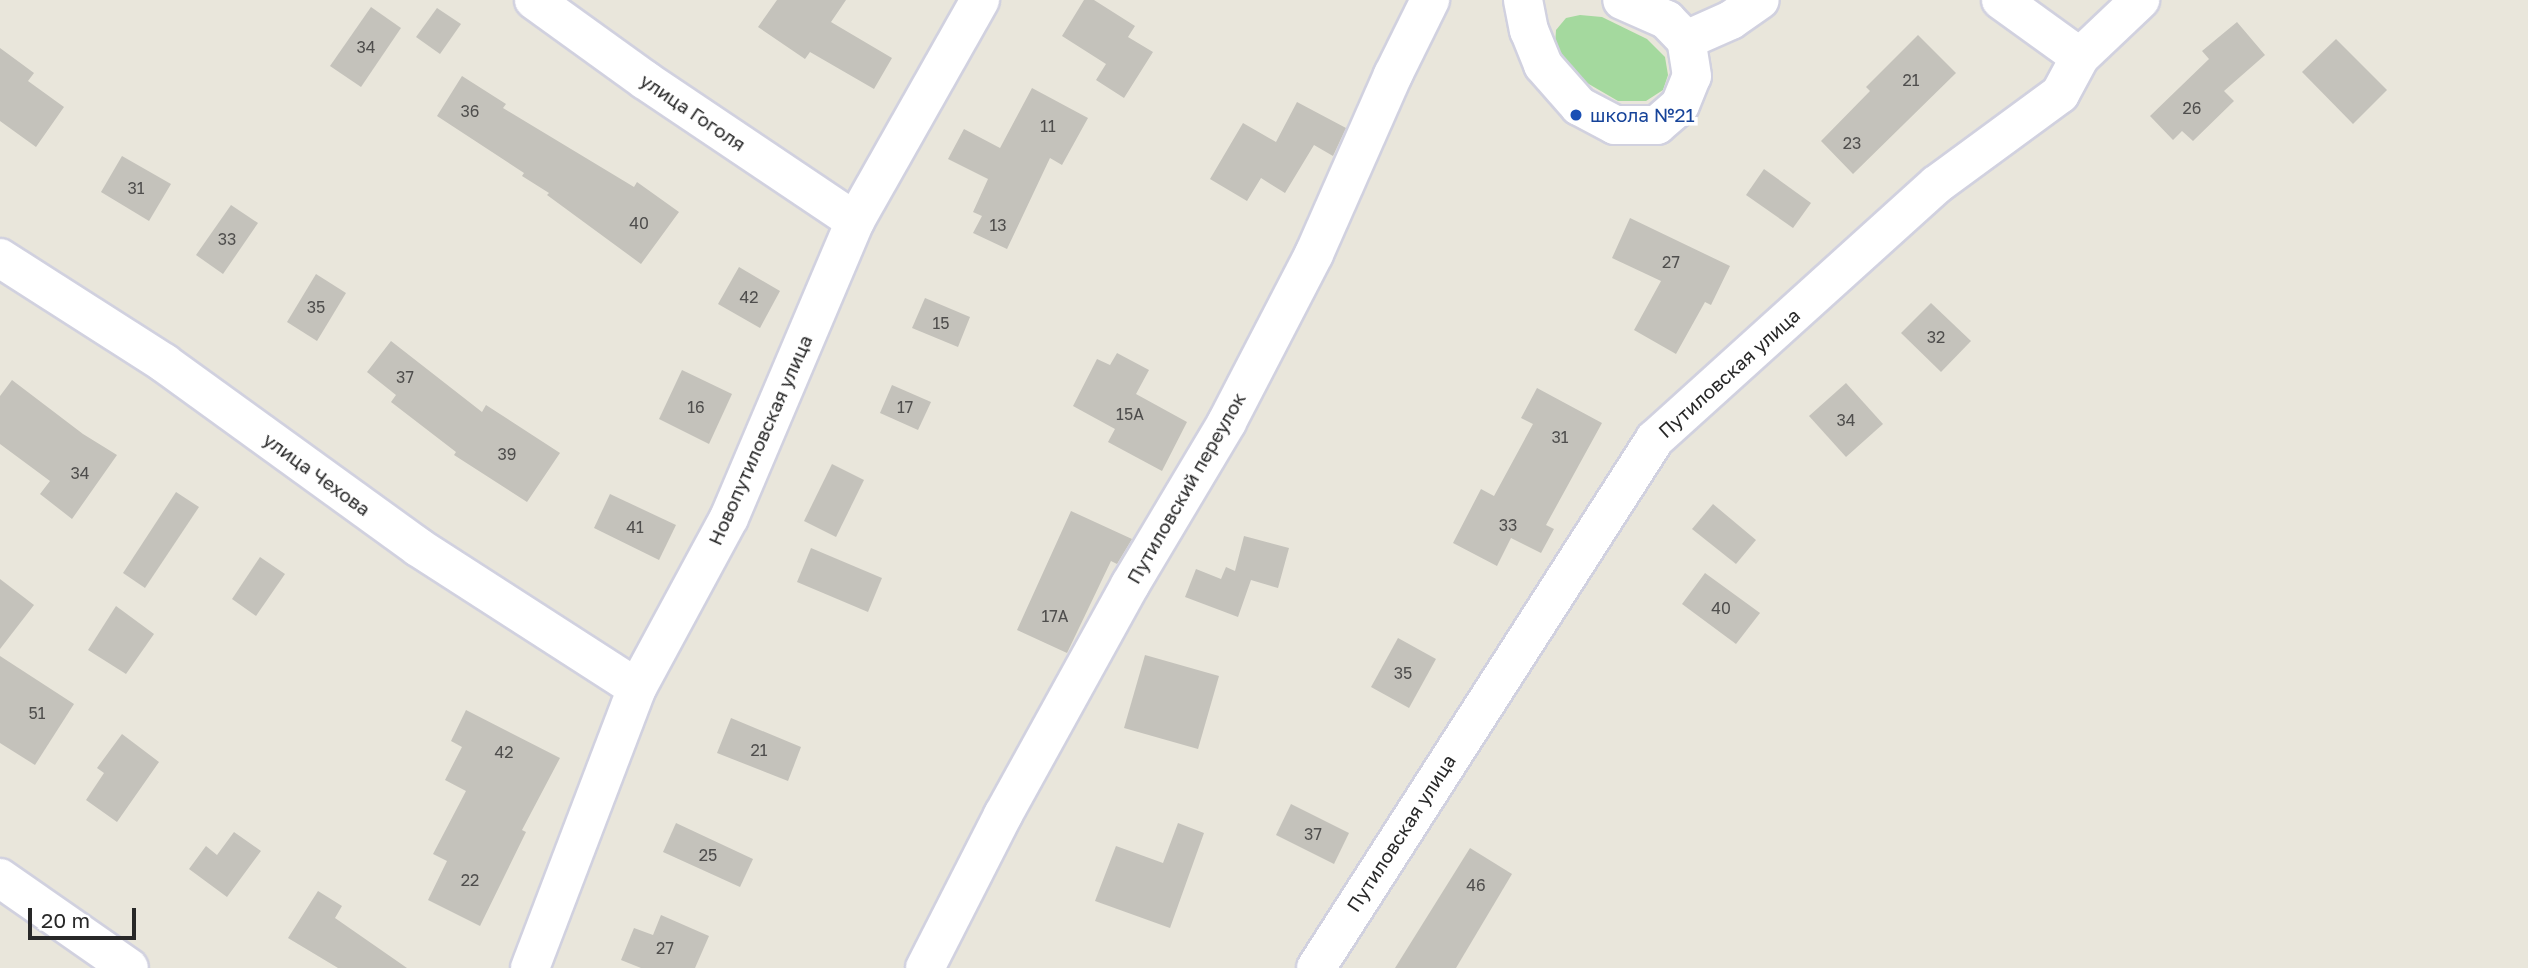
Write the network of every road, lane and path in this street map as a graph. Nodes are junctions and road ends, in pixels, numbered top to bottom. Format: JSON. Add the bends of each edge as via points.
{"nodes":[{"id":1,"x":534,"y":0,"type":"edge"},
{"id":2,"x":980,"y":0,"type":"edge"},
{"id":3,"x":1430,"y":0,"type":"edge"},
{"id":4,"x":1523,"y":0,"type":"edge"},
{"id":5,"x":1622,"y":0,"type":"edge"},
{"id":6,"x":1760,"y":0,"type":"edge"},
{"id":7,"x":2001,"y":0,"type":"edge"},
{"id":8,"x":2140,"y":0,"type":"edge"},
{"id":9,"x":1686,"y":40,"type":"junction"},
{"id":10,"x":2080,"y":57,"type":"junction"},
{"id":11,"x":855,"y":221,"type":"junction"},
{"id":12,"x":0,"y":258,"type":"edge"},
{"id":13,"x":637,"y":688,"type":"junction"},
{"id":14,"x":0,"y":878,"type":"edge"},
{"id":15,"x":129,"y":968,"type":"edge"},
{"id":16,"x":530,"y":968,"type":"edge"},
{"id":17,"x":925,"y":968,"type":"edge"},
{"id":18,"x":1316,"y":968,"type":"edge"}],
"edges":[{"from":1,"to":11,"type":"street","name":"улица Гоголя"},
{"from":2,"to":11,"type":"street","name":"Новопутиловская улица"},
{"from":3,"to":17,"type":"street","name":"Путиловский переулок","via":[[1314,254],[1239,398],[1123,597]]},
{"from":4,"to":9,"type":"street","via":[[1543,65],[1579,106],[1615,125],[1657,125],[1680,105],[1692,76]]},
{"from":5,"to":9,"type":"street","via":[[1667,20]]},
{"from":6,"to":9,"type":"street","via":[[1731,20]]},
{"from":7,"to":10,"type":"street"},
{"from":8,"to":10,"type":"street","name":"Путиловская улица"},
{"from":10,"to":18,"type":"street","name":"Путиловская улица","via":[[2060,94],[1936,185],[1655,439]]},
{"from":11,"to":13,"type":"street","name":"Новопутиловская улица","via":[[729,518]]},
{"from":12,"to":13,"type":"street","name":"улица Чехова","via":[[164,363],[418,547]]},
{"from":13,"to":16,"type":"street","name":"Новопутиловская улица"},
{"from":14,"to":15,"type":"street"}]}
